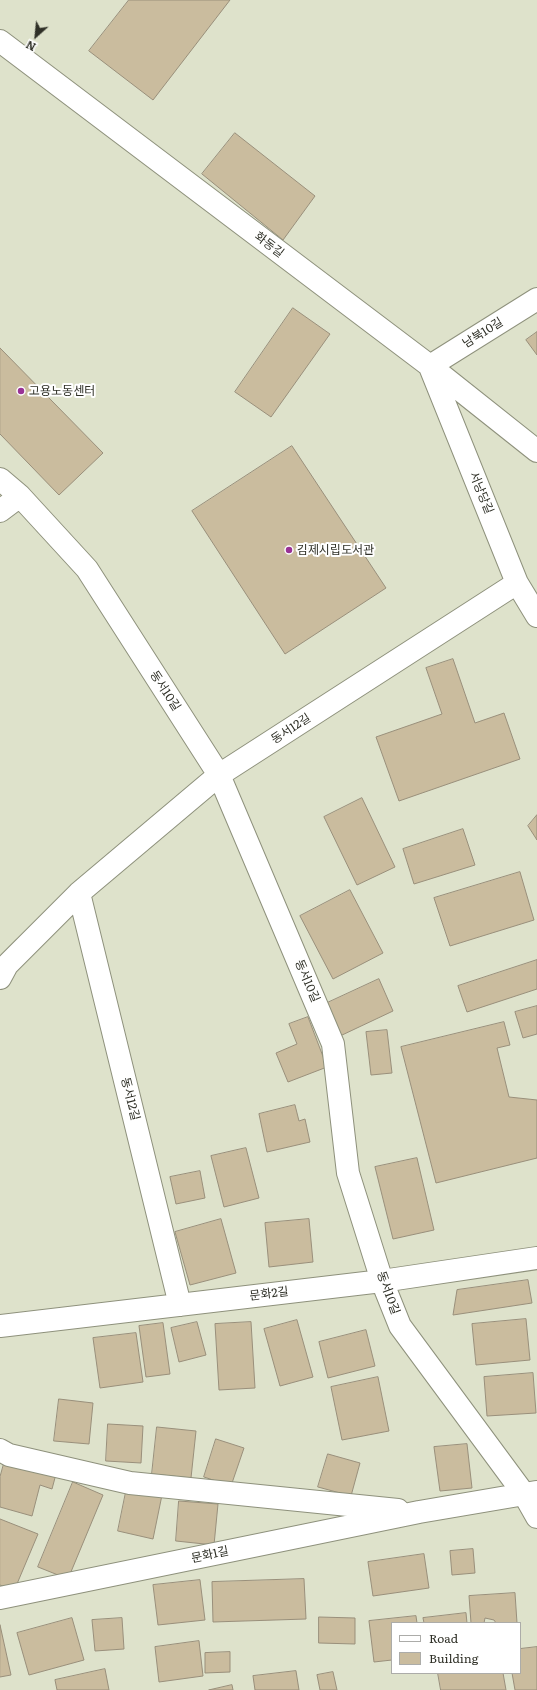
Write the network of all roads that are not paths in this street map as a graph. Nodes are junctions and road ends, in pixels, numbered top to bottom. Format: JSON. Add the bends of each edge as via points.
{"nodes":[{"id":1,"x":0,"y":41,"type":"edge"},
{"id":2,"x":537,"y":299,"type":"edge"},
{"id":3,"x":430,"y":366,"type":"junction"},
{"id":4,"x":537,"y":451,"type":"edge"},
{"id":5,"x":0,"y":479,"type":"edge"},
{"id":6,"x":20,"y":496,"type":"junction"},
{"id":7,"x":0,"y":511,"type":"edge"},
{"id":8,"x":517,"y":583,"type":"junction"},
{"id":9,"x":537,"y":616,"type":"edge"},
{"id":10,"x":219,"y":775,"type":"junction"},
{"id":11,"x":79,"y":892,"type":"junction"},
{"id":12,"x":0,"y":978,"type":"edge"},
{"id":13,"x":537,"y":1258,"type":"edge"},
{"id":14,"x":382,"y":1281,"type":"junction"},
{"id":15,"x":180,"y":1305,"type":"junction"},
{"id":16,"x":0,"y":1326,"type":"edge"},
{"id":17,"x":0,"y":1450,"type":"edge"},
{"id":18,"x":531,"y":1493,"type":"edge"},
{"id":19,"x":419,"y":1512,"type":"junction"},
{"id":20,"x":537,"y":1517,"type":"edge"},
{"id":21,"x":0,"y":1598,"type":"edge"}],
"edges":[{"from":1,"to":3,"type":"street","name":"화동길"},
{"from":2,"to":3,"type":"street","name":"남북10길"},
{"from":3,"to":4,"type":"street","name":"화동길"},
{"from":3,"to":8,"type":"street","name":"서낭당길"},
{"from":5,"to":6,"type":"street","name":"동서10길"},
{"from":6,"to":7,"type":"street"},
{"from":6,"to":10,"type":"street","name":"동서10길","via":[[87,569]]},
{"from":8,"to":9,"type":"street","name":"서낭당길"},
{"from":8,"to":10,"type":"street","name":"동서12길"},
{"from":10,"to":11,"type":"street","name":"동서12길"},
{"from":10,"to":14,"type":"street","name":"동서10길","via":[[333,1044],[348,1173]]},
{"from":11,"to":12,"type":"street","name":"동서12길","via":[[7,965]]},
{"from":11,"to":15,"type":"street","name":"동서12길"},
{"from":13,"to":14,"type":"street","name":"문화2길"},
{"from":14,"to":15,"type":"street","name":"문화2길"},
{"from":14,"to":18,"type":"street","name":"동서10길","via":[[400,1326]]},
{"from":15,"to":16,"type":"street","name":"문화2길"},
{"from":17,"to":19,"type":"street","name":"문화1길","via":[[9,1455],[130,1483]]},
{"from":18,"to":19,"type":"street","name":"문화1길"},
{"from":18,"to":20,"type":"street","name":"동서10길"},
{"from":19,"to":21,"type":"street","name":"문화1길"}]}
